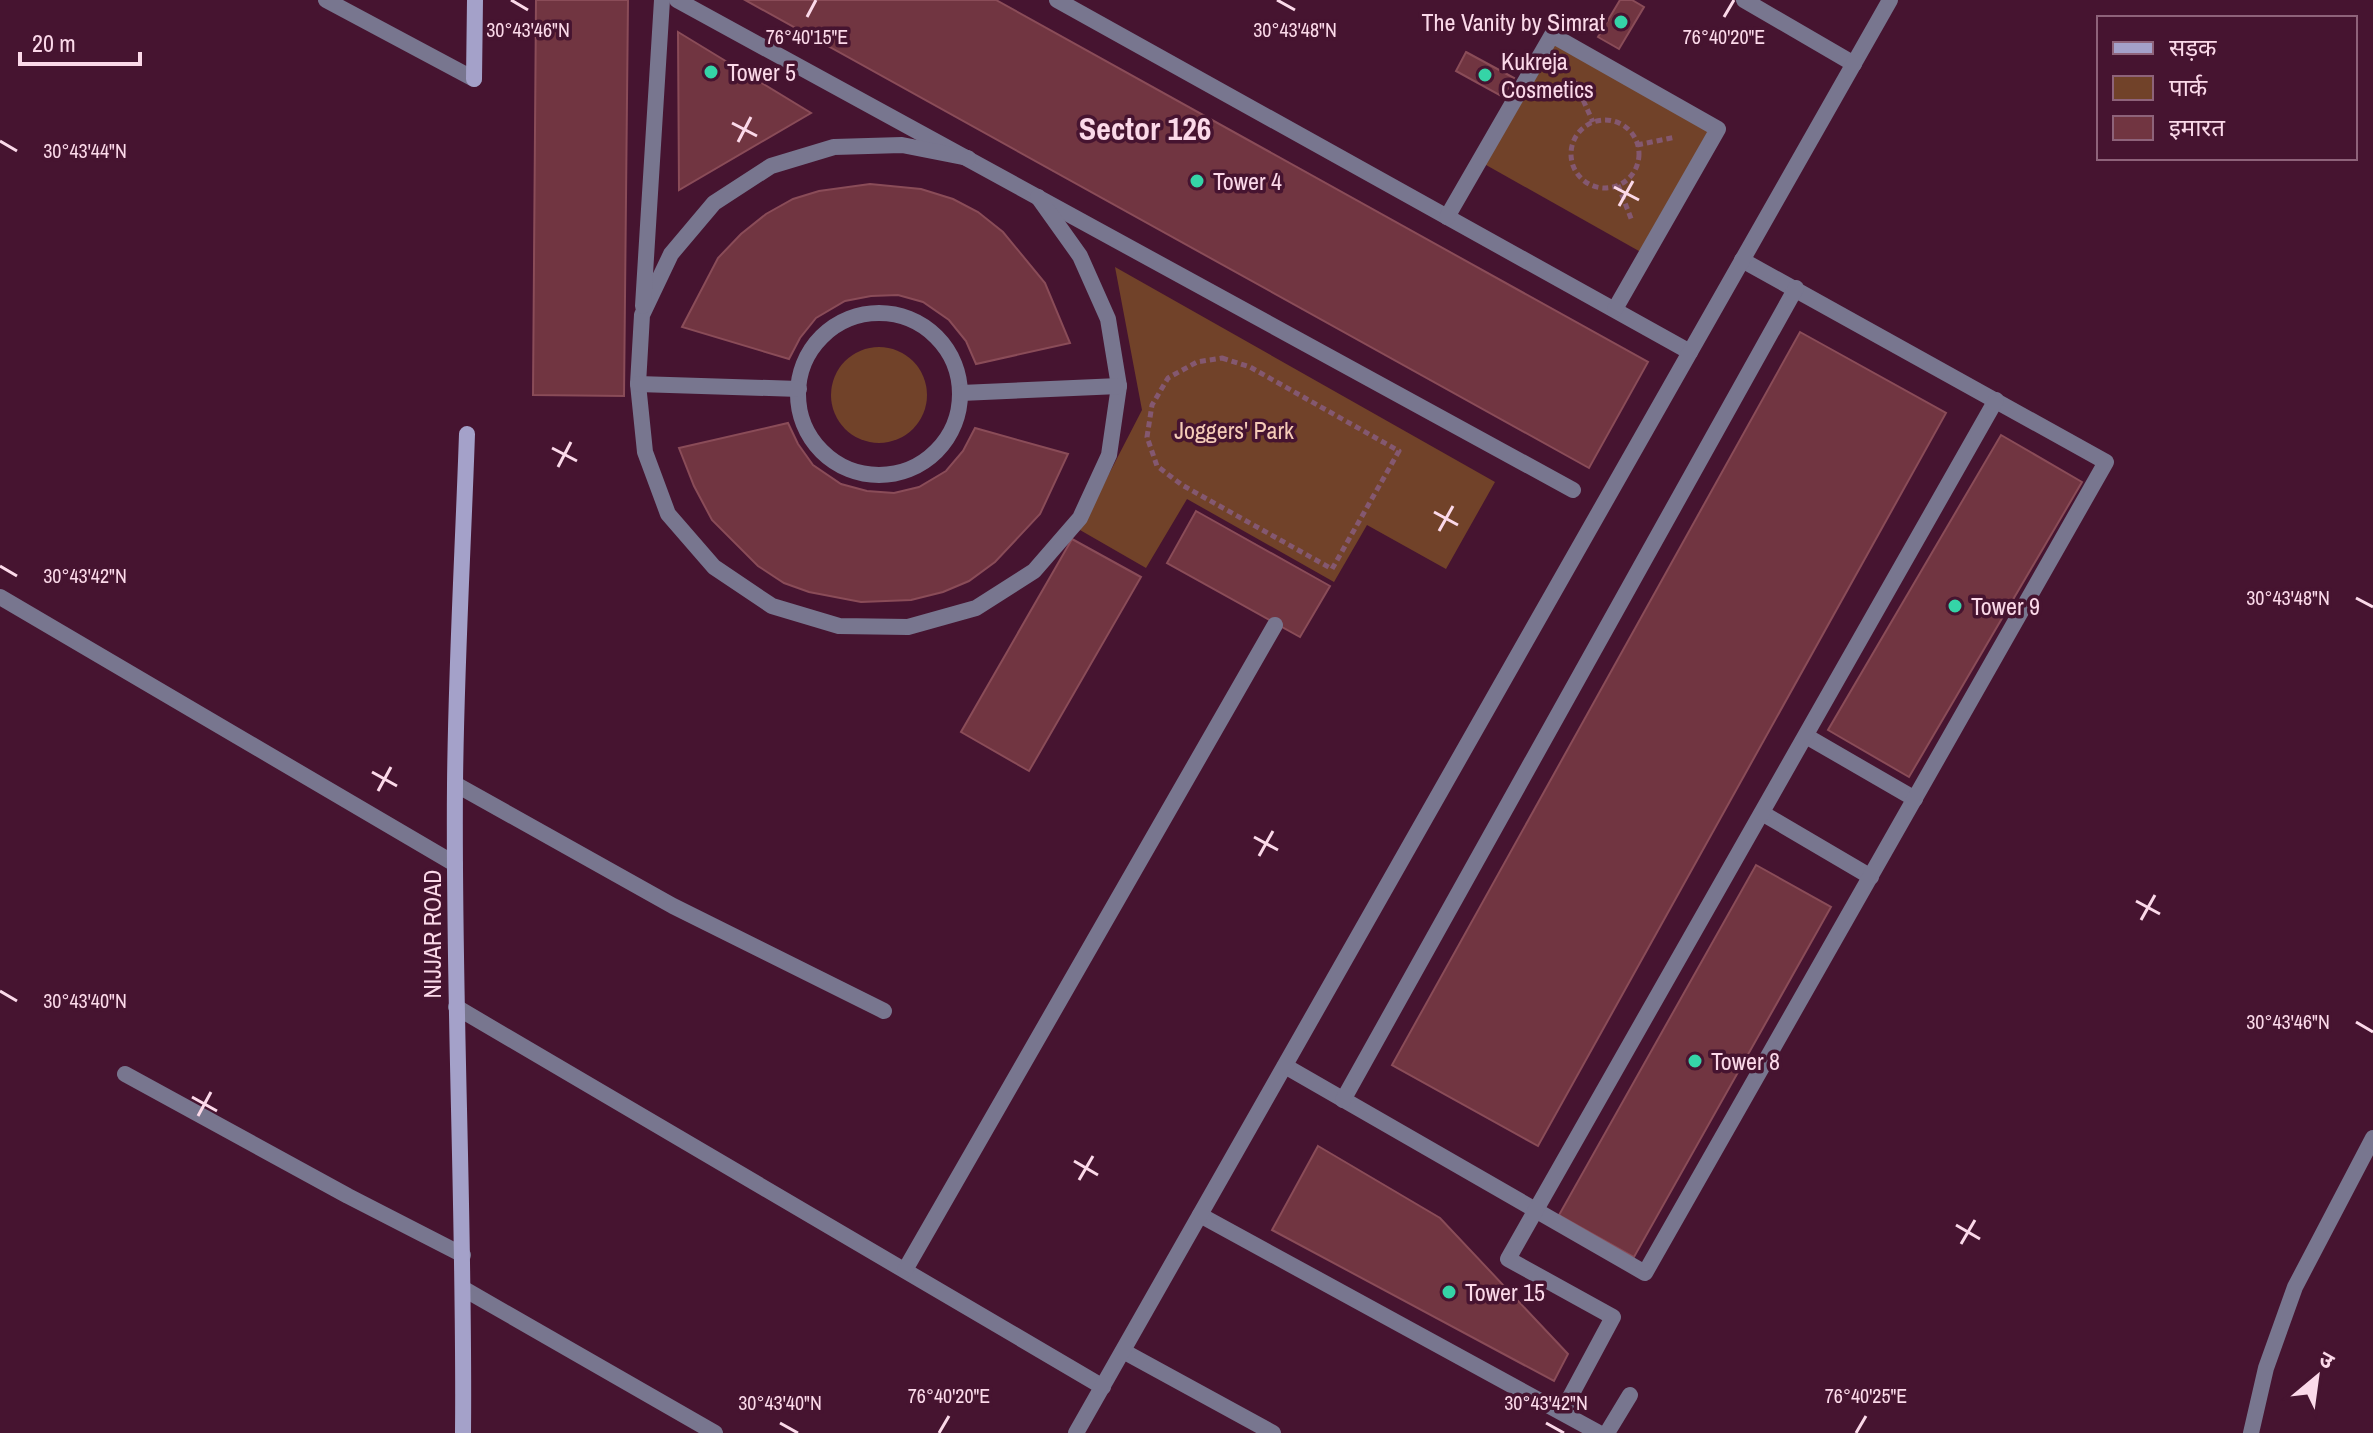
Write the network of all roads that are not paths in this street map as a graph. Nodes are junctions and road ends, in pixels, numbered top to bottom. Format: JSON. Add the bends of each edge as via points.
{"nodes":[{"id":1,"x":326,"y":0,"type":"edge"},
{"id":2,"x":475,"y":0,"type":"edge"},
{"id":3,"x":662,"y":0,"type":"edge"},
{"id":4,"x":677,"y":0,"type":"edge"},
{"id":5,"x":1057,"y":0,"type":"edge"},
{"id":6,"x":1744,"y":0,"type":"edge"},
{"id":7,"x":1890,"y":0,"type":"edge"},
{"id":8,"x":1854,"y":64,"type":"junction"},
{"id":9,"x":968,"y":158,"type":"junction"},
{"id":10,"x":1038,"y":197,"type":"junction"},
{"id":11,"x":1447,"y":217,"type":"junction"},
{"id":12,"x":1742,"y":260,"type":"junction"},
{"id":13,"x":1796,"y":288,"type":"junction"},
{"id":14,"x":1615,"y":309,"type":"junction"},
{"id":15,"x":642,"y":315,"type":"junction"},
{"id":16,"x":1690,"y":352,"type":"junction"},
{"id":17,"x":638,"y":384,"type":"junction"},
{"id":18,"x":1119,"y":386,"type":"junction"},
{"id":19,"x":799,"y":389,"type":"junction"},
{"id":20,"x":961,"y":393,"type":"junction"},
{"id":21,"x":1996,"y":400,"type":"junction"},
{"id":22,"x":467,"y":434,"type":"dead end"},
{"id":23,"x":1573,"y":490,"type":"dead end"},
{"id":24,"x":0,"y":597,"type":"edge"},
{"id":25,"x":1275,"y":625,"type":"dead end"},
{"id":26,"x":1806,"y":736,"type":"junction"},
{"id":27,"x":455,"y":784,"type":"junction"},
{"id":28,"x":1915,"y":799,"type":"junction"},
{"id":29,"x":1762,"y":813,"type":"junction"},
{"id":30,"x":455,"y":864,"type":"junction"},
{"id":31,"x":1871,"y":877,"type":"junction"},
{"id":32,"x":456,"y":1007,"type":"junction"},
{"id":33,"x":884,"y":1011,"type":"dead end"},
{"id":34,"x":1285,"y":1066,"type":"junction"},
{"id":35,"x":125,"y":1074,"type":"dead end"},
{"id":36,"x":1343,"y":1100,"type":"junction"},
{"id":37,"x":2373,"y":1138,"type":"edge"},
{"id":38,"x":1537,"y":1212,"type":"junction"},
{"id":39,"x":1200,"y":1215,"type":"junction"},
{"id":40,"x":463,"y":1255,"type":"junction"},
{"id":41,"x":905,"y":1270,"type":"junction"},
{"id":42,"x":464,"y":1289,"type":"junction"},
{"id":43,"x":1123,"y":1351,"type":"junction"},
{"id":44,"x":1103,"y":1387,"type":"junction"},
{"id":45,"x":1630,"y":1395,"type":"dead end"},
{"id":46,"x":1562,"y":1412,"type":"junction"},
{"id":47,"x":463,"y":1433,"type":"edge"},
{"id":48,"x":715,"y":1433,"type":"edge"},
{"id":49,"x":1076,"y":1433,"type":"edge"},
{"id":50,"x":1273,"y":1433,"type":"edge"},
{"id":51,"x":1599,"y":1433,"type":"edge"},
{"id":52,"x":1607,"y":1433,"type":"edge"},
{"id":53,"x":2251,"y":1433,"type":"edge"}],
"edges":[{"from":1,"to":2,"type":"street","via":[[474,79]]},
{"from":3,"to":15,"type":"street"},
{"from":4,"to":9,"type":"street"},
{"from":5,"to":11,"type":"street"},
{"from":6,"to":8,"type":"street"},
{"from":7,"to":8,"type":"street"},
{"from":8,"to":12,"type":"street"},
{"from":9,"to":10,"type":"street"},
{"from":9,"to":15,"type":"street","via":[[902,145],[834,147],[771,166],[714,203],[671,254]]},
{"from":10,"to":18,"type":"street","via":[[1080,256],[1108,319]]},
{"from":10,"to":23,"type":"street"},
{"from":11,"to":14,"type":"street"},
{"from":11,"to":14,"type":"street","via":[[1552,35],[1718,129]]},
{"from":12,"to":13,"type":"street"},
{"from":12,"to":16,"type":"street"},
{"from":13,"to":21,"type":"street"},
{"from":13,"to":36,"type":"street"},
{"from":14,"to":16,"type":"street"},
{"from":15,"to":17,"type":"street"},
{"from":16,"to":34,"type":"street"},
{"from":17,"to":18,"type":"street","via":[[645,452],[668,514],[714,567],[772,606],[839,626],[908,627],[976,608],[1034,571],[1071,529],[1109,455]]},
{"from":17,"to":19,"type":"street"},
{"from":18,"to":20,"type":"street"},
{"from":19,"to":20,"type":"street","via":[[812,347],[829,329],[877,312],[925,326],[943,343],[956,366]]},
{"from":19,"to":20,"type":"street","via":[[804,426],[819,450],[841,467],[868,476],[896,475],[923,464],[944,446],[957,421]]},
{"from":21,"to":26,"type":"street"},
{"from":21,"to":28,"type":"street","via":[[2106,462]]},
{"from":22,"to":27,"type":"street","name":"NIJJAR ROAD"},
{"from":24,"to":30,"type":"street"},
{"from":25,"to":41,"type":"street"},
{"from":26,"to":28,"type":"street"},
{"from":26,"to":29,"type":"street"},
{"from":27,"to":30,"type":"street","name":"NIJJAR ROAD"},
{"from":27,"to":33,"type":"street","via":[[673,906]]},
{"from":28,"to":31,"type":"street"},
{"from":29,"to":31,"type":"street"},
{"from":29,"to":38,"type":"street"},
{"from":30,"to":32,"type":"street","name":"NIJJAR ROAD"},
{"from":31,"to":38,"type":"street","via":[[1645,1273]]},
{"from":32,"to":40,"type":"street","name":"NIJJAR ROAD"},
{"from":32,"to":41,"type":"street"},
{"from":34,"to":36,"type":"street"},
{"from":34,"to":39,"type":"street"},
{"from":35,"to":40,"type":"street"},
{"from":36,"to":38,"type":"street"},
{"from":37,"to":53,"type":"street","via":[[2295,1287],[2266,1368]]},
{"from":38,"to":46,"type":"street","via":[[1508,1259],[1613,1317]]},
{"from":39,"to":43,"type":"street"},
{"from":39,"to":46,"type":"street"},
{"from":40,"to":42,"type":"street","name":"NIJJAR ROAD"},
{"from":41,"to":44,"type":"street"},
{"from":42,"to":47,"type":"street","name":"NIJJAR ROAD"},
{"from":42,"to":48,"type":"street"},
{"from":43,"to":44,"type":"street"},
{"from":43,"to":50,"type":"street"},
{"from":44,"to":49,"type":"street"},
{"from":45,"to":52,"type":"street"},
{"from":46,"to":51,"type":"street"}]}
